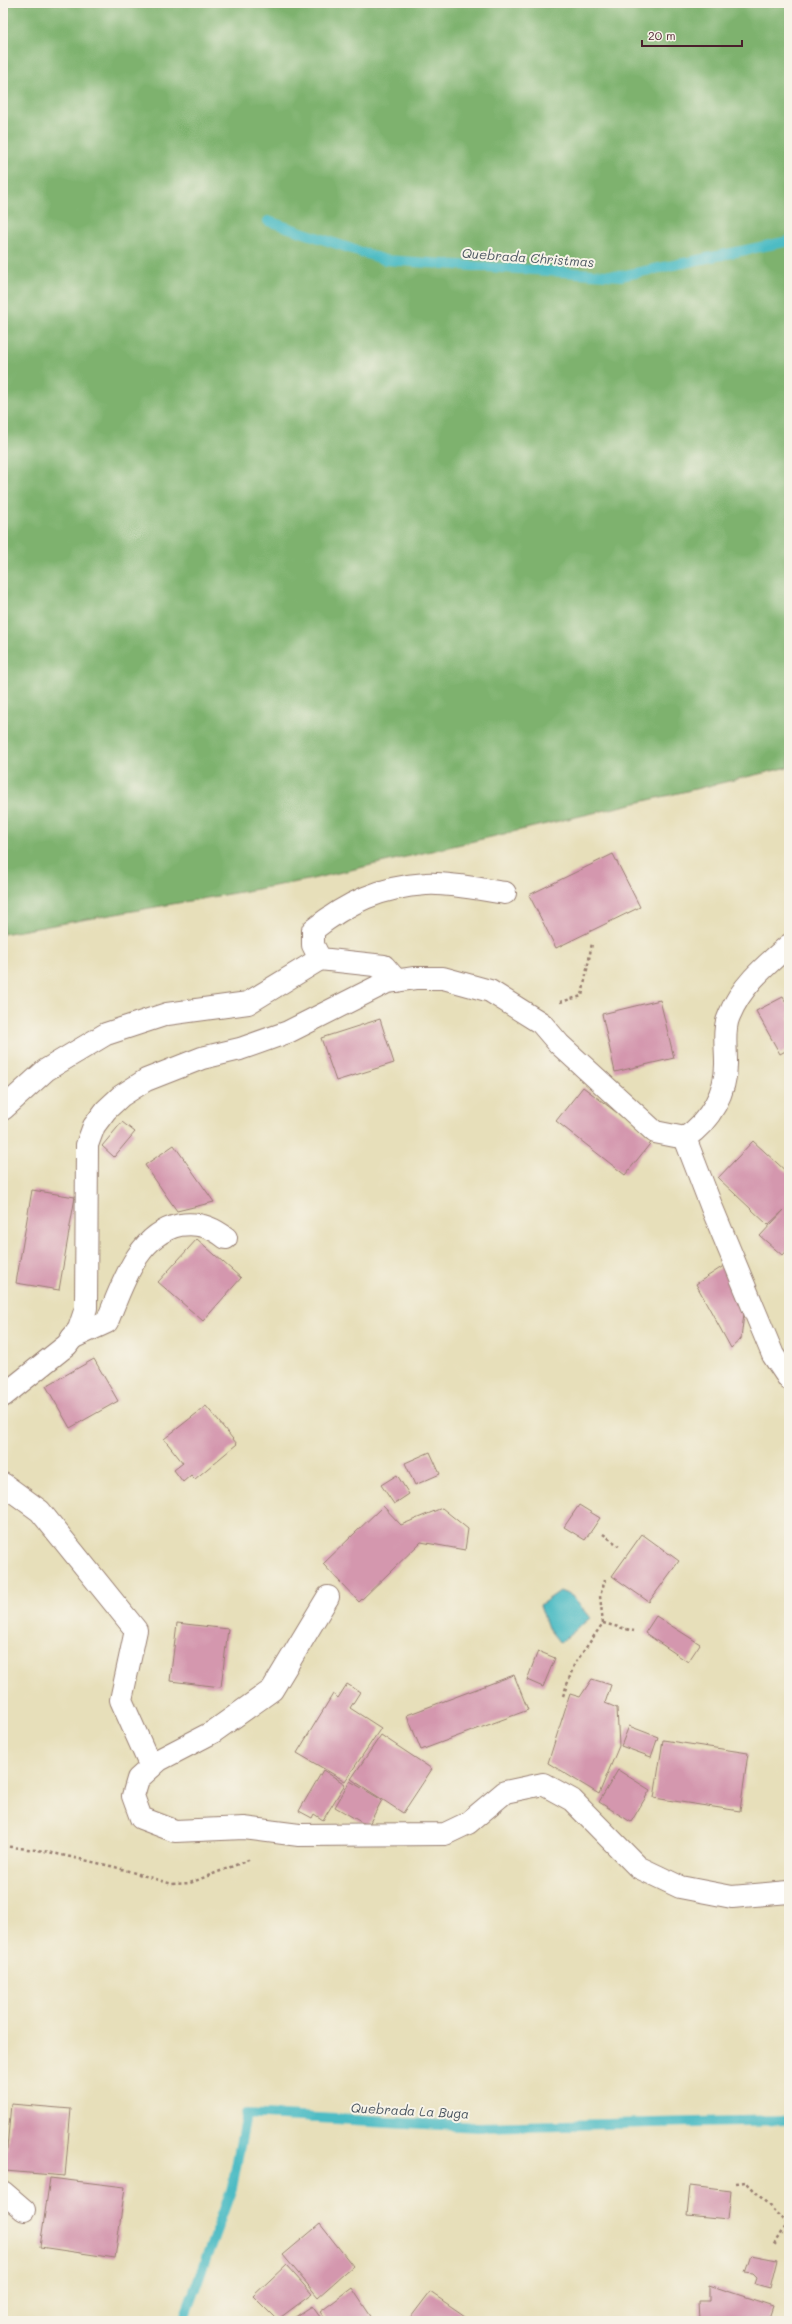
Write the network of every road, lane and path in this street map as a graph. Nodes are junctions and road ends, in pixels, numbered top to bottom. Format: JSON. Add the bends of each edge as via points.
{"nodes":[{"id":1,"x":505,"y":893,"type":"dead end"},
{"id":2,"x":592,"y":943,"type":"dead end"},
{"id":3,"x":789,"y":945,"type":"edge"},
{"id":4,"x":320,"y":959,"type":"junction"},
{"id":5,"x":398,"y":981,"type":"junction"},
{"id":6,"x":559,"y":1044,"type":"junction"},
{"id":7,"x":3,"y":1109,"type":"edge"},
{"id":8,"x":685,"y":1138,"type":"junction"},
{"id":9,"x":226,"y":1238,"type":"dead end"},
{"id":10,"x":72,"y":1338,"type":"junction"},
{"id":11,"x":789,"y":1378,"type":"edge"},
{"id":12,"x":3,"y":1396,"type":"edge"},
{"id":13,"x":3,"y":1484,"type":"edge"},
{"id":14,"x":603,"y":1534,"type":"dead end"},
{"id":15,"x":619,"y":1546,"type":"dead end"},
{"id":16,"x":605,"y":1580,"type":"dead end"},
{"id":17,"x":328,"y":1597,"type":"dead end"},
{"id":18,"x":603,"y":1623,"type":"junction"},
{"id":19,"x":634,"y":1631,"type":"dead end"},
{"id":20,"x":563,"y":1696,"type":"dead end"},
{"id":21,"x":151,"y":1768,"type":"junction"},
{"id":22,"x":3,"y":1846,"type":"edge"},
{"id":23,"x":253,"y":1859,"type":"dead end"},
{"id":24,"x":789,"y":1892,"type":"edge"},
{"id":25,"x":736,"y":2182,"type":"dead end"},
{"id":26,"x":3,"y":2192,"type":"edge"},
{"id":27,"x":24,"y":2210,"type":"dead end"},
{"id":28,"x":774,"y":2246,"type":"dead end"}],
"edges":[{"from":1,"to":4,"type":"street","via":[[427,884],[373,893],[333,914],[313,930],[313,945]]},
{"from":2,"to":6,"type":"path","via":[[582,996],[556,1003]]},
{"from":3,"to":8,"type":"street","via":[[755,975],[737,1000],[728,1017],[725,1035],[725,1087],[706,1120]]},
{"from":4,"to":5,"type":"street","via":[[384,966]]},
{"from":4,"to":7,"type":"street","via":[[248,1003],[167,1014],[106,1034],[46,1070]]},
{"from":5,"to":6,"type":"street","via":[[444,978],[490,991],[540,1023]]},
{"from":5,"to":10,"type":"street","via":[[388,982],[288,1032],[161,1073],[121,1096],[106,1110],[94,1126],[88,1145],[86,1308],[79,1329]]},
{"from":6,"to":8,"type":"street","via":[[655,1132]]},
{"from":8,"to":11,"type":"street","via":[[773,1355]]},
{"from":9,"to":10,"type":"street","via":[[212,1228],[191,1223],[168,1228],[148,1242],[126,1275],[107,1322]]},
{"from":10,"to":12,"type":"street","via":[[67,1345]]},
{"from":13,"to":21,"type":"street","via":[[40,1512],[136,1630],[121,1700]]},
{"from":14,"to":15,"type":"path"},
{"from":16,"to":18,"type":"path","via":[[600,1596]]},
{"from":17,"to":21,"type":"street","via":[[272,1690],[213,1732],[159,1760]]},
{"from":18,"to":19,"type":"path"},
{"from":18,"to":20,"type":"path","via":[[574,1665]]},
{"from":21,"to":24,"type":"street","via":[[138,1779],[133,1796],[141,1818],[174,1831],[244,1828],[299,1834],[445,1834],[468,1823],[505,1792],[543,1784],[572,1800],[638,1867],[680,1887],[732,1897]]},
{"from":22,"to":23,"type":"path","via":[[51,1852],[172,1884],[190,1883]]},
{"from":25,"to":28,"type":"path","via":[[746,2182],[787,2224]]},
{"from":26,"to":27,"type":"street"}]}
